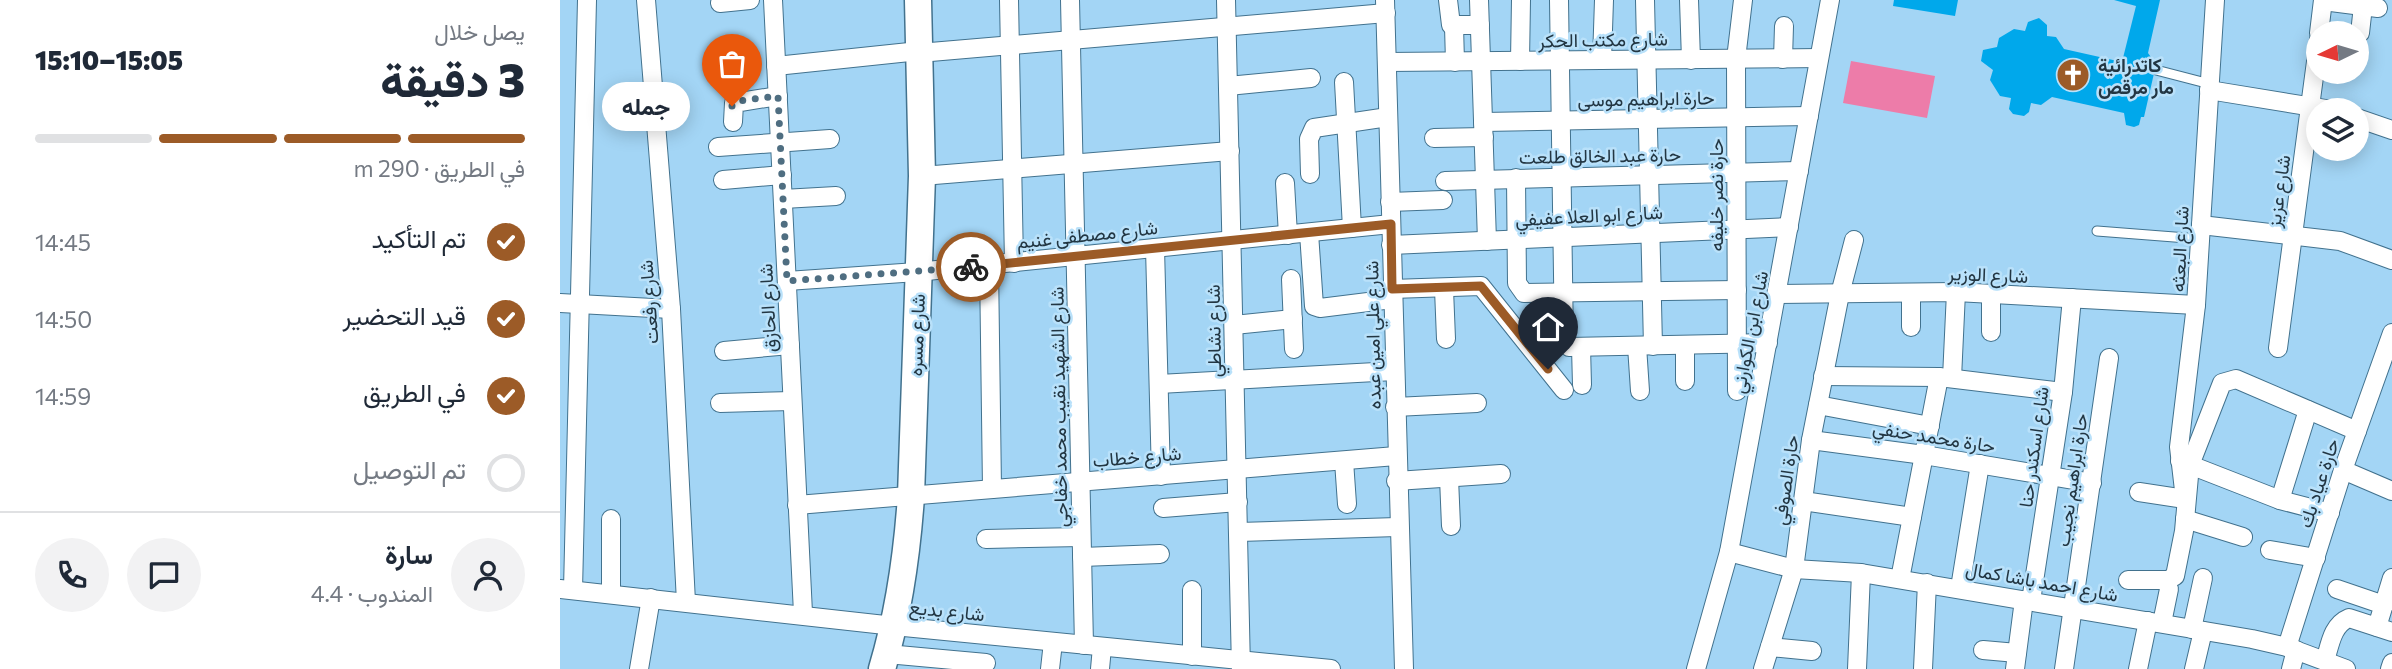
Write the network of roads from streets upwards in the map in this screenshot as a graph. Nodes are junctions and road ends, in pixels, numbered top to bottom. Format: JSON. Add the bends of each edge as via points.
{"nodes":[{"id":1,"x":587,"y":0,"type":"edge"},
{"id":2,"x":646,"y":0,"type":"edge"},
{"id":3,"x":750,"y":0,"type":"edge"},
{"id":4,"x":773,"y":0,"type":"edge"},
{"id":5,"x":918,"y":0,"type":"edge"},
{"id":6,"x":1009,"y":0,"type":"edge"},
{"id":7,"x":1070,"y":0,"type":"edge"},
{"id":8,"x":1226,"y":0,"type":"edge"},
{"id":9,"x":1448,"y":0,"type":"edge"},
{"id":10,"x":1479,"y":0,"type":"edge"},
{"id":11,"x":1521,"y":0,"type":"edge"},
{"id":12,"x":1559,"y":0,"type":"edge"},
{"id":13,"x":1604,"y":0,"type":"edge"},
{"id":14,"x":1645,"y":0,"type":"edge"},
{"id":15,"x":1689,"y":0,"type":"edge"},
{"id":16,"x":1743,"y":0,"type":"edge"},
{"id":17,"x":1830,"y":0,"type":"edge"},
{"id":18,"x":2215,"y":0,"type":"edge"},
{"id":19,"x":2323,"y":0,"type":"edge"},
{"id":20,"x":720,"y":3,"type":"dead end"},
{"id":21,"x":1386,"y":7,"type":"edge"},
{"id":22,"x":1343,"y":8,"type":"edge"},
{"id":23,"x":2320,"y":21,"type":"edge"},
{"id":24,"x":2365,"y":21,"type":"edge"},
{"id":25,"x":1480,"y":25,"type":"junction"},
{"id":26,"x":1454,"y":26,"type":"junction"},
{"id":27,"x":1784,"y":26,"type":"dead end"},
{"id":28,"x":1227,"y":27,"type":"junction"},
{"id":29,"x":1071,"y":40,"type":"junction"},
{"id":30,"x":1010,"y":45,"type":"junction"},
{"id":31,"x":919,"y":52,"type":"junction"},
{"id":32,"x":1819,"y":58,"type":"junction"},
{"id":33,"x":1735,"y":59,"type":"junction"},
{"id":34,"x":1783,"y":59,"type":"junction"},
{"id":35,"x":1602,"y":60,"type":"junction"},
{"id":36,"x":1647,"y":60,"type":"junction"},
{"id":37,"x":1691,"y":60,"type":"junction"},
{"id":38,"x":1520,"y":61,"type":"junction"},
{"id":39,"x":1560,"y":61,"type":"junction"},
{"id":40,"x":1387,"y":62,"type":"junction"},
{"id":41,"x":1455,"y":62,"type":"junction"},
{"id":42,"x":1481,"y":62,"type":"junction"},
{"id":43,"x":776,"y":66,"type":"junction"},
{"id":44,"x":1311,"y":78,"type":"dead end"},
{"id":45,"x":1343,"y":82,"type":"dead end"},
{"id":46,"x":1228,"y":86,"type":"junction"},
{"id":47,"x":2210,"y":87,"type":"junction"},
{"id":48,"x":778,"y":96,"type":"junction"},
{"id":49,"x":2306,"y":105,"type":"edge"},
{"id":50,"x":1809,"y":116,"type":"junction"},
{"id":51,"x":1388,"y":117,"type":"junction"},
{"id":52,"x":1736,"y":117,"type":"junction"},
{"id":53,"x":1648,"y":119,"type":"junction"},
{"id":54,"x":1560,"y":121,"type":"junction"},
{"id":55,"x":733,"y":122,"type":"dead end"},
{"id":56,"x":1346,"y":122,"type":"junction"},
{"id":57,"x":2369,"y":122,"type":"edge"},
{"id":58,"x":1483,"y":130,"type":"junction"},
{"id":59,"x":2392,"y":130,"type":"edge"},
{"id":60,"x":1434,"y":138,"type":"dead end"},
{"id":61,"x":830,"y":139,"type":"dead end"},
{"id":62,"x":780,"y":142,"type":"junction"},
{"id":63,"x":2306,"y":144,"type":"edge"},
{"id":64,"x":718,"y":147,"type":"dead end"},
{"id":65,"x":1230,"y":151,"type":"junction"},
{"id":66,"x":1073,"y":163,"type":"junction"},
{"id":67,"x":1012,"y":169,"type":"junction"},
{"id":68,"x":1799,"y":171,"type":"junction"},
{"id":69,"x":1736,"y":173,"type":"junction"},
{"id":70,"x":1310,"y":174,"type":"dead end"},
{"id":71,"x":782,"y":175,"type":"junction"},
{"id":72,"x":1649,"y":175,"type":"junction"},
{"id":73,"x":922,"y":176,"type":"junction"},
{"id":74,"x":1561,"y":177,"type":"junction"},
{"id":75,"x":1516,"y":178,"type":"junction"},
{"id":76,"x":1485,"y":179,"type":"junction"},
{"id":77,"x":723,"y":180,"type":"dead end"},
{"id":78,"x":1445,"y":181,"type":"dead end"},
{"id":79,"x":1285,"y":183,"type":"dead end"},
{"id":80,"x":836,"y":196,"type":"dead end"},
{"id":81,"x":783,"y":199,"type":"junction"},
{"id":82,"x":1443,"y":200,"type":"dead end"},
{"id":83,"x":1390,"y":202,"type":"junction"},
{"id":84,"x":1391,"y":224,"type":"junction"},
{"id":85,"x":1789,"y":227,"type":"junction"},
{"id":86,"x":1352,"y":228,"type":"junction"},
{"id":87,"x":1737,"y":230,"type":"junction"},
{"id":88,"x":2201,"y":232,"type":"junction"},
{"id":89,"x":1309,"y":233,"type":"junction"},
{"id":90,"x":1650,"y":234,"type":"junction"},
{"id":91,"x":2294,"y":234,"type":"junction"},
{"id":92,"x":1288,"y":235,"type":"junction"},
{"id":93,"x":1562,"y":238,"type":"junction"},
{"id":94,"x":1232,"y":240,"type":"junction"},
{"id":95,"x":1517,"y":240,"type":"junction"},
{"id":96,"x":1854,"y":240,"type":"dead end"},
{"id":97,"x":1487,"y":241,"type":"junction"},
{"id":98,"x":1391,"y":245,"type":"junction"},
{"id":99,"x":1155,"y":248,"type":"junction"},
{"id":100,"x":1076,"y":256,"type":"junction"},
{"id":101,"x":2392,"y":260,"type":"edge"},
{"id":102,"x":1014,"y":263,"type":"junction"},
{"id":103,"x":989,"y":265,"type":"junction"},
{"id":104,"x":918,"y":272,"type":"junction"},
{"id":105,"x":1291,"y":279,"type":"dead end"},
{"id":106,"x":787,"y":281,"type":"junction"},
{"id":107,"x":1444,"y":289,"type":"junction"},
{"id":108,"x":1737,"y":290,"type":"junction"},
{"id":109,"x":1652,"y":291,"type":"junction"},
{"id":110,"x":1956,"y":292,"type":"junction"},
{"id":111,"x":1563,"y":293,"type":"junction"},
{"id":112,"x":1392,"y":294,"type":"junction"},
{"id":113,"x":1778,"y":294,"type":"junction"},
{"id":114,"x":1840,"y":294,"type":"junction"},
{"id":115,"x":1991,"y":294,"type":"junction"},
{"id":116,"x":1911,"y":295,"type":"junction"},
{"id":117,"x":2072,"y":298,"type":"junction"},
{"id":118,"x":560,"y":303,"type":"edge"},
{"id":119,"x":580,"y":304,"type":"junction"},
{"id":120,"x":2196,"y":305,"type":"junction"},
{"id":121,"x":671,"y":309,"type":"junction"},
{"id":122,"x":1293,"y":319,"type":"junction"},
{"id":123,"x":1234,"y":325,"type":"junction"},
{"id":124,"x":1911,"y":327,"type":"dead end"},
{"id":125,"x":1991,"y":332,"type":"dead end"},
{"id":126,"x":2392,"y":333,"type":"edge"},
{"id":127,"x":1446,"y":339,"type":"dead end"},
{"id":128,"x":1737,"y":344,"type":"junction"},
{"id":129,"x":1768,"y":344,"type":"junction"},
{"id":130,"x":790,"y":345,"type":"junction"},
{"id":131,"x":1685,"y":345,"type":"junction"},
{"id":132,"x":1645,"y":346,"type":"junction"},
{"id":133,"x":1575,"y":347,"type":"junction"},
{"id":134,"x":2278,"y":348,"type":"dead end"},
{"id":135,"x":1294,"y":349,"type":"dead end"},
{"id":136,"x":724,"y":351,"type":"dead end"},
{"id":137,"x":2109,"y":358,"type":"dead end"},
{"id":138,"x":1394,"y":371,"type":"junction"},
{"id":139,"x":1823,"y":376,"type":"junction"},
{"id":140,"x":1945,"y":378,"type":"junction"},
{"id":141,"x":1235,"y":380,"type":"junction"},
{"id":142,"x":1685,"y":381,"type":"dead end"},
{"id":143,"x":1159,"y":384,"type":"junction"},
{"id":144,"x":1582,"y":385,"type":"dead end"},
{"id":145,"x":1564,"y":390,"type":"dead end"},
{"id":146,"x":1640,"y":391,"type":"dead end"},
{"id":147,"x":1737,"y":391,"type":"dead end"},
{"id":148,"x":2063,"y":392,"type":"junction"},
{"id":149,"x":793,"y":401,"type":"junction"},
{"id":150,"x":720,"y":402,"type":"dead end"},
{"id":151,"x":1477,"y":403,"type":"dead end"},
{"id":152,"x":1818,"y":405,"type":"junction"},
{"id":153,"x":1395,"y":407,"type":"junction"},
{"id":154,"x":2308,"y":410,"type":"junction"},
{"id":155,"x":1930,"y":426,"type":"junction"},
{"id":156,"x":2357,"y":431,"type":"junction"},
{"id":157,"x":1811,"y":440,"type":"junction"},
{"id":158,"x":1924,"y":455,"type":"junction"},
{"id":159,"x":1396,"y":456,"type":"junction"},
{"id":160,"x":1344,"y":461,"type":"junction"},
{"id":161,"x":2185,"y":463,"type":"junction"},
{"id":162,"x":1980,"y":464,"type":"junction"},
{"id":163,"x":1238,"y":469,"type":"junction"},
{"id":164,"x":2343,"y":470,"type":"junction"},
{"id":165,"x":1501,"y":474,"type":"dead end"},
{"id":166,"x":1161,"y":475,"type":"junction"},
{"id":167,"x":2050,"y":476,"type":"junction"},
{"id":168,"x":1449,"y":478,"type":"junction"},
{"id":169,"x":1396,"y":481,"type":"junction"},
{"id":170,"x":1080,"y":482,"type":"junction"},
{"id":171,"x":2092,"y":483,"type":"junction"},
{"id":172,"x":992,"y":489,"type":"junction"},
{"id":173,"x":2392,"y":491,"type":"edge"},
{"id":174,"x":2139,"y":492,"type":"dead end"},
{"id":175,"x":911,"y":496,"type":"junction"},
{"id":176,"x":2185,"y":499,"type":"junction"},
{"id":177,"x":2280,"y":500,"type":"junction"},
{"id":178,"x":1803,"y":501,"type":"junction"},
{"id":179,"x":1238,"y":502,"type":"junction"},
{"id":180,"x":1347,"y":504,"type":"dead end"},
{"id":181,"x":797,"y":505,"type":"junction"},
{"id":182,"x":1163,"y":508,"type":"dead end"},
{"id":183,"x":2330,"y":513,"type":"junction"},
{"id":184,"x":1912,"y":517,"type":"junction"},
{"id":185,"x":611,"y":519,"type":"dead end"},
{"id":186,"x":2185,"y":519,"type":"junction"},
{"id":187,"x":1451,"y":526,"type":"dead end"},
{"id":188,"x":1398,"y":527,"type":"junction"},
{"id":189,"x":1239,"y":533,"type":"junction"},
{"id":190,"x":1082,"y":537,"type":"junction"},
{"id":191,"x":2243,"y":537,"type":"dead end"},
{"id":192,"x":986,"y":539,"type":"dead end"},
{"id":193,"x":2270,"y":550,"type":"dead end"},
{"id":194,"x":1729,"y":552,"type":"junction"},
{"id":195,"x":1160,"y":554,"type":"dead end"},
{"id":196,"x":1082,"y":557,"type":"junction"},
{"id":197,"x":2316,"y":558,"type":"junction"},
{"id":198,"x":1794,"y":569,"type":"junction"},
{"id":199,"x":1861,"y":573,"type":"junction"},
{"id":200,"x":2203,"y":578,"type":"dead end"},
{"id":201,"x":2392,"y":578,"type":"edge"},
{"id":202,"x":1900,"y":579,"type":"junction"},
{"id":203,"x":2128,"y":580,"type":"dead end"},
{"id":204,"x":1927,"y":583,"type":"junction"},
{"id":205,"x":1960,"y":588,"type":"junction"},
{"id":206,"x":566,"y":589,"type":"edge"},
{"id":207,"x":2169,"y":589,"type":"dead end"},
{"id":208,"x":2337,"y":589,"type":"dead end"},
{"id":209,"x":1192,"y":590,"type":"dead end"},
{"id":210,"x":611,"y":594,"type":"junction"},
{"id":211,"x":651,"y":598,"type":"junction"},
{"id":212,"x":2028,"y":601,"type":"junction"},
{"id":213,"x":686,"y":602,"type":"junction"},
{"id":214,"x":2384,"y":605,"type":"junction"},
{"id":215,"x":2073,"y":609,"type":"junction"},
{"id":216,"x":803,"y":614,"type":"junction"},
{"id":217,"x":2155,"y":622,"type":"junction"},
{"id":218,"x":894,"y":626,"type":"junction"},
{"id":219,"x":2198,"y":630,"type":"junction"},
{"id":220,"x":2385,"y":630,"type":"edge"},
{"id":221,"x":989,"y":636,"type":"junction"},
{"id":222,"x":1053,"y":642,"type":"junction"},
{"id":223,"x":1093,"y":646,"type":"junction"},
{"id":224,"x":1770,"y":647,"type":"junction"},
{"id":225,"x":2292,"y":649,"type":"junction"},
{"id":226,"x":1983,"y":650,"type":"dead end"},
{"id":227,"x":1812,"y":651,"type":"dead end"},
{"id":228,"x":1192,"y":656,"type":"junction"},
{"id":229,"x":1165,"y":661,"type":"edge"},
{"id":230,"x":2016,"y":661,"type":"edge"},
{"id":231,"x":2325,"y":661,"type":"junction"},
{"id":232,"x":884,"y":662,"type":"edge"},
{"id":233,"x":2392,"y":663,"type":"edge"},
{"id":234,"x":1242,"y":665,"type":"edge"},
{"id":235,"x":985,"y":666,"type":"edge"},
{"id":236,"x":1303,"y":668,"type":"edge"},
{"id":237,"x":639,"y":669,"type":"edge"},
{"id":238,"x":1051,"y":669,"type":"edge"},
{"id":239,"x":1100,"y":669,"type":"edge"},
{"id":240,"x":1331,"y":669,"type":"edge"},
{"id":241,"x":1404,"y":669,"type":"edge"},
{"id":242,"x":1696,"y":669,"type":"edge"},
{"id":243,"x":1763,"y":669,"type":"edge"},
{"id":244,"x":1857,"y":669,"type":"edge"},
{"id":245,"x":1923,"y":669,"type":"edge"},
{"id":246,"x":2064,"y":669,"type":"edge"},
{"id":247,"x":2138,"y":669,"type":"edge"},
{"id":248,"x":2194,"y":669,"type":"edge"},
{"id":249,"x":2291,"y":669,"type":"edge"},
{"id":250,"x":2346,"y":669,"type":"edge"},
{"id":251,"x":2390,"y":669,"type":"edge"}],
"edges":[{"from":1,"to":119,"type":"street"},
{"from":2,"to":121,"type":"street","name":"شارع رفعت"},
{"from":3,"to":20,"type":"street"},
{"from":4,"to":43,"type":"street","name":"شارع الحازق"},
{"from":5,"to":31,"type":"street","name":"شارع مسره"},
{"from":6,"to":30,"type":"street"},
{"from":7,"to":29,"type":"street","name":"شارع الشهيد نقيب محمد خفاجي"},
{"from":8,"to":28,"type":"street","name":"شارع نشاطي"},
{"from":9,"to":26,"type":"street","via":[[1449,22]]},
{"from":10,"to":25,"type":"street"},
{"from":11,"to":38,"type":"street"},
{"from":12,"to":39,"type":"street"},
{"from":13,"to":35,"type":"street"},
{"from":14,"to":36,"type":"street"},
{"from":15,"to":37,"type":"street"},
{"from":16,"to":33,"type":"street","name":"حارة نصر خليفه"},
{"from":17,"to":32,"type":"street","name":"شارع ابن الكوارني"},
{"from":18,"to":47,"type":"street","name":"شارع البعثه"},
{"from":19,"to":23,"type":"street"},
{"from":19,"to":24,"type":"street","via":[[2371,7]]},
{"from":21,"to":22,"type":"street"},
{"from":21,"to":40,"type":"street","name":"شارع علي امين عبده"},
{"from":22,"to":28,"type":"street"},
{"from":25,"to":26,"type":"street"},
{"from":25,"to":42,"type":"street"},
{"from":26,"to":41,"type":"street"},
{"from":27,"to":34,"type":"street"},
{"from":28,"to":29,"type":"street"},
{"from":28,"to":46,"type":"street","name":"شارع نشاطي"},
{"from":29,"to":30,"type":"street"},
{"from":29,"to":66,"type":"street","name":"شارع الشهيد نقيب محمد خفاجي"},
{"from":30,"to":31,"type":"street"},
{"from":30,"to":67,"type":"street"},
{"from":31,"to":43,"type":"street"},
{"from":31,"to":73,"type":"street","name":"شارع مسره"},
{"from":32,"to":34,"type":"street","name":"شارع مكتب الحكر"},
{"from":32,"to":50,"type":"street","name":"شارع ابن الكوارني"},
{"from":33,"to":34,"type":"street","name":"شارع مكتب الحكر"},
{"from":33,"to":37,"type":"street","name":"شارع مكتب الحكر"},
{"from":33,"to":52,"type":"street","name":"حارة نصر خليفه"},
{"from":35,"to":36,"type":"street","name":"شارع مكتب الحكر"},
{"from":35,"to":39,"type":"street","name":"شارع مكتب الحكر"},
{"from":36,"to":37,"type":"street","name":"شارع مكتب الحكر"},
{"from":36,"to":53,"type":"street"},
{"from":38,"to":39,"type":"street","name":"شارع مكتب الحكر"},
{"from":38,"to":42,"type":"street","name":"شارع مكتب الحكر"},
{"from":39,"to":54,"type":"street"},
{"from":40,"to":41,"type":"street","name":"شارع مكتب الحكر"},
{"from":40,"to":51,"type":"street","name":"شارع علي امين عبده"},
{"from":41,"to":42,"type":"street","name":"شارع مكتب الحكر"},
{"from":42,"to":58,"type":"street"},
{"from":43,"to":48,"type":"street","name":"شارع الحازق"},
{"from":44,"to":46,"type":"street"},
{"from":45,"to":56,"type":"street"},
{"from":46,"to":65,"type":"street","name":"شارع نشاطي"},
{"from":47,"to":49,"type":"street"},
{"from":47,"to":88,"type":"street","name":"شارع البعثه"},
{"from":48,"to":55,"type":"street","via":[[734,103]]},
{"from":48,"to":62,"type":"street","name":"شارع الحازق"},
{"from":50,"to":52,"type":"street","name":"حارة ابراهيم موسى"},
{"from":50,"to":68,"type":"street","name":"شارع ابن الكوارني"},
{"from":51,"to":56,"type":"street"},
{"from":51,"to":83,"type":"street","name":"شارع علي امين عبده"},
{"from":52,"to":53,"type":"street","name":"حارة ابراهيم موسى"},
{"from":52,"to":69,"type":"street","name":"حارة نصر خليفه"},
{"from":53,"to":54,"type":"street","name":"حارة ابراهيم موسى"},
{"from":53,"to":72,"type":"street"},
{"from":54,"to":58,"type":"street","name":"حارة ابراهيم موسى"},
{"from":54,"to":74,"type":"street"},
{"from":56,"to":70,"type":"street","via":[[1311,131]]},
{"from":56,"to":86,"type":"street"},
{"from":57,"to":59,"type":"street"},
{"from":58,"to":60,"type":"street","name":"حارة ابراهيم موسى"},
{"from":58,"to":76,"type":"street"},
{"from":61,"to":62,"type":"street"},
{"from":62,"to":64,"type":"street"},
{"from":62,"to":71,"type":"street","name":"شارع الحازق"},
{"from":63,"to":91,"type":"street","name":"شارع عزيز"},
{"from":65,"to":66,"type":"street"},
{"from":65,"to":94,"type":"street","name":"شارع نشاطي"},
{"from":66,"to":67,"type":"street"},
{"from":66,"to":100,"type":"street","name":"شارع الشهيد نقيب محمد خفاجي"},
{"from":67,"to":73,"type":"street"},
{"from":67,"to":102,"type":"street"},
{"from":68,"to":69,"type":"street","name":"حارة عبد الخالق طلعت"},
{"from":68,"to":85,"type":"street","name":"شارع ابن الكوارني"},
{"from":69,"to":72,"type":"street","name":"حارة عبد الخالق طلعت"},
{"from":69,"to":87,"type":"street","name":"حارة نصر خليفه"},
{"from":71,"to":77,"type":"street"},
{"from":71,"to":81,"type":"street","name":"شارع الحازق"},
{"from":72,"to":74,"type":"street","name":"حارة عبد الخالق طلعت"},
{"from":72,"to":90,"type":"street"},
{"from":73,"to":104,"type":"street","name":"شارع مسره"},
{"from":74,"to":75,"type":"street","name":"حارة عبد الخالق طلعت"},
{"from":74,"to":93,"type":"street"},
{"from":75,"to":76,"type":"street","name":"حارة عبد الخالق طلعت"},
{"from":75,"to":95,"type":"street"},
{"from":76,"to":78,"type":"street","name":"حارة عبد الخالق طلعت"},
{"from":76,"to":97,"type":"street"},
{"from":79,"to":92,"type":"street"},
{"from":80,"to":81,"type":"street"},
{"from":81,"to":106,"type":"street","name":"شارع الحازق"},
{"from":82,"to":83,"type":"street"},
{"from":83,"to":84,"type":"street","name":"شارع علي امين عبده"},
{"from":84,"to":86,"type":"street","name":"شارع مصطفى غنيم"},
{"from":84,"to":98,"type":"street","name":"شارع علي امين عبده"},
{"from":85,"to":87,"type":"street","name":"شارع ابو العلا عفيفي"},
{"from":85,"to":113,"type":"street","name":"شارع ابن الكوارني"},
{"from":86,"to":89,"type":"street","name":"شارع مصطفى غنيم"},
{"from":87,"to":90,"type":"street","name":"شارع ابو العلا عفيفي"},
{"from":87,"to":108,"type":"street","name":"حارة نصر خليفه"},
{"from":88,"to":91,"type":"street"},
{"from":88,"to":120,"type":"street","name":"شارع البعثه"},
{"from":89,"to":92,"type":"street","name":"شارع مصطفى غنيم"},
{"from":89,"to":112,"type":"street","via":[[1314,306]]},
{"from":90,"to":93,"type":"street","name":"شارع ابو العلا عفيفي"},
{"from":90,"to":109,"type":"street"},
{"from":91,"to":101,"type":"street","via":[[2340,241]]},
{"from":91,"to":134,"type":"street","name":"شارع عزيز"},
{"from":92,"to":94,"type":"street","name":"شارع مصطفى غنيم"},
{"from":93,"to":95,"type":"street","name":"شارع ابو العلا عفيفي"},
{"from":93,"to":111,"type":"street"},
{"from":94,"to":99,"type":"street","name":"شارع مصطفى غنيم"},
{"from":94,"to":123,"type":"street","name":"شارع نشاطي"},
{"from":95,"to":97,"type":"street","name":"شارع ابو العلا عفيفي"},
{"from":95,"to":111,"type":"street","via":[[1520,290]]},
{"from":96,"to":114,"type":"street","name":"حارة الصوفي"},
{"from":97,"to":98,"type":"street","name":"شارع ابو العلا عفيفي"},
{"from":98,"to":112,"type":"street","name":"شارع علي امين عبده"},
{"from":99,"to":100,"type":"street","name":"شارع مصطفى غنيم"},
{"from":99,"to":143,"type":"street"},
{"from":100,"to":102,"type":"street","name":"شارع مصطفى غنيم"},
{"from":100,"to":170,"type":"street","name":"شارع الشهيد نقيب محمد خفاجي"},
{"from":102,"to":103,"type":"street","name":"شارع مصطفى غنيم"},
{"from":103,"to":104,"type":"street","name":"شارع مصطفى غنيم"},
{"from":103,"to":172,"type":"street"},
{"from":104,"to":106,"type":"street","name":"شارع مصطفى غنيم"},
{"from":104,"to":175,"type":"street","name":"شارع مسره"},
{"from":105,"to":122,"type":"street"},
{"from":106,"to":130,"type":"street","name":"شارع الحازق"},
{"from":107,"to":112,"type":"street"},
{"from":107,"to":127,"type":"street"},
{"from":107,"to":145,"type":"street","via":[[1483,287]]},
{"from":108,"to":109,"type":"street"},
{"from":108,"to":128,"type":"street","name":"حارة نصر خليفه"},
{"from":109,"to":111,"type":"street"},
{"from":109,"to":132,"type":"street"},
{"from":110,"to":115,"type":"street","name":"شارع الوزير"},
{"from":110,"to":116,"type":"street","name":"شارع الوزير"},
{"from":110,"to":140,"type":"street"},
{"from":111,"to":133,"type":"street","via":[[1564,343]]},
{"from":112,"to":138,"type":"street","name":"شارع علي امين عبده"},
{"from":113,"to":114,"type":"street","name":"شارع الوزير"},
{"from":113,"to":129,"type":"street","name":"شارع ابن الكوارني"},
{"from":114,"to":116,"type":"street","name":"شارع الوزير"},
{"from":114,"to":139,"type":"street","name":"حارة الصوفي"},
{"from":115,"to":117,"type":"street","name":"شارع الوزير"},
{"from":115,"to":125,"type":"street"},
{"from":116,"to":124,"type":"street"},
{"from":117,"to":120,"type":"street","name":"شارع الوزير"},
{"from":117,"to":148,"type":"street","name":"شارع اسكندر حنا"},
{"from":118,"to":119,"type":"street"},
{"from":119,"to":121,"type":"street"},
{"from":119,"to":206,"type":"street"},
{"from":120,"to":161,"type":"street","name":"شارع البعثه"},
{"from":121,"to":213,"type":"street","name":"شارع رفعت"},
{"from":122,"to":123,"type":"street"},
{"from":122,"to":135,"type":"street"},
{"from":123,"to":141,"type":"street","name":"شارع نشاطي"},
{"from":126,"to":156,"type":"street","name":"حارة عياد بك"},
{"from":128,"to":129,"type":"street"},
{"from":128,"to":131,"type":"street"},
{"from":128,"to":147,"type":"street","name":"حارة نصر خليفه"},
{"from":129,"to":194,"type":"street","name":"شارع ابن الكوارني"},
{"from":130,"to":136,"type":"street"},
{"from":130,"to":149,"type":"street","name":"شارع الحازق"},
{"from":131,"to":132,"type":"street"},
{"from":131,"to":142,"type":"street"},
{"from":132,"to":133,"type":"street"},
{"from":132,"to":146,"type":"street"},
{"from":133,"to":144,"type":"street"},
{"from":137,"to":171,"type":"street","name":"حارة ابراهيم نجيب"},
{"from":138,"to":141,"type":"street"},
{"from":138,"to":153,"type":"street","name":"شارع علي امين عبده"},
{"from":139,"to":140,"type":"street"},
{"from":139,"to":152,"type":"street","name":"حارة الصوفي"},
{"from":140,"to":148,"type":"street"},
{"from":140,"to":155,"type":"street"},
{"from":141,"to":143,"type":"street"},
{"from":141,"to":163,"type":"street","name":"شارع نشاطي"},
{"from":143,"to":166,"type":"street"},
{"from":148,"to":167,"type":"street","name":"شارع اسكندر حنا"},
{"from":149,"to":150,"type":"street"},
{"from":149,"to":181,"type":"street","name":"شارع الحازق"},
{"from":151,"to":153,"type":"street"},
{"from":152,"to":155,"type":"street"},
{"from":152,"to":157,"type":"street","name":"حارة الصوفي"},
{"from":153,"to":159,"type":"street","name":"شارع علي امين عبده"},
{"from":154,"to":156,"type":"street"},
{"from":154,"to":161,"type":"street","via":[[2236,380],[2222,383]]},
{"from":154,"to":177,"type":"street"},
{"from":155,"to":158,"type":"street"},
{"from":156,"to":164,"type":"street","name":"حارة عياد بك"},
{"from":157,"to":158,"type":"street","name":"حارة محمد حنفي"},
{"from":157,"to":178,"type":"street","name":"حارة الصوفي"},
{"from":158,"to":162,"type":"street","name":"حارة محمد حنفي"},
{"from":158,"to":184,"type":"street"},
{"from":159,"to":160,"type":"street","name":"شارع خطاب"},
{"from":159,"to":169,"type":"street","name":"شارع علي امين عبده"},
{"from":160,"to":163,"type":"street","name":"شارع خطاب"},
{"from":160,"to":180,"type":"street"},
{"from":161,"to":176,"type":"street"},
{"from":161,"to":177,"type":"street"},
{"from":162,"to":167,"type":"street","name":"حارة محمد حنفي"},
{"from":162,"to":205,"type":"street"},
{"from":163,"to":166,"type":"street","name":"شارع خطاب"},
{"from":163,"to":179,"type":"street","name":"شارع نشاطي"},
{"from":164,"to":173,"type":"street"},
{"from":164,"to":183,"type":"street","name":"حارة عياد بك"},
{"from":165,"to":168,"type":"street"},
{"from":166,"to":170,"type":"street","name":"شارع خطاب"},
{"from":167,"to":171,"type":"street","name":"حارة محمد حنفي"},
{"from":167,"to":212,"type":"street","name":"شارع اسكندر حنا"},
{"from":168,"to":169,"type":"street"},
{"from":168,"to":187,"type":"street"},
{"from":169,"to":188,"type":"street","name":"شارع علي امين عبده"},
{"from":170,"to":172,"type":"street","name":"شارع خطاب"},
{"from":170,"to":190,"type":"street","name":"شارع الشهيد نقيب محمد خفاجي"},
{"from":171,"to":215,"type":"street","name":"حارة ابراهيم نجيب"},
{"from":172,"to":175,"type":"street","name":"شارع خطاب"},
{"from":174,"to":176,"type":"street"},
{"from":175,"to":181,"type":"street","name":"شارع خطاب"},
{"from":175,"to":218,"type":"street","name":"شارع مسره"},
{"from":176,"to":186,"type":"street"},
{"from":177,"to":183,"type":"street"},
{"from":178,"to":184,"type":"street"},
{"from":178,"to":198,"type":"street","name":"حارة الصوفي"},
{"from":179,"to":182,"type":"street"},
{"from":179,"to":189,"type":"street","name":"شارع نشاطي"},
{"from":181,"to":216,"type":"street","name":"شارع الحازق"},
{"from":183,"to":197,"type":"street","name":"حارة عياد بك"},
{"from":184,"to":202,"type":"street"},
{"from":185,"to":210,"type":"street"},
{"from":186,"to":191,"type":"street"},
{"from":186,"to":203,"type":"street","via":[[2174,579]]},
{"from":188,"to":189,"type":"street"},
{"from":188,"to":241,"type":"street","name":"شارع علي امين عبده"},
{"from":189,"to":234,"type":"street","name":"شارع نشاطي"},
{"from":190,"to":192,"type":"street"},
{"from":190,"to":196,"type":"street","name":"شارع الشهيد نقيب محمد خفاجي"},
{"from":193,"to":197,"type":"street"},
{"from":194,"to":198,"type":"street","name":"شارع احمد باشا كمال"},
{"from":194,"to":242,"type":"street","name":"شارع ابن الكوارني"},
{"from":195,"to":196,"type":"street"},
{"from":196,"to":223,"type":"street","name":"شارع الشهيد نقيب محمد خفاجي"},
{"from":197,"to":225,"type":"street","name":"حارة عياد بك"},
{"from":198,"to":199,"type":"street","name":"شارع احمد باشا كمال"},
{"from":198,"to":224,"type":"street","name":"حارة الصوفي"},
{"from":199,"to":202,"type":"street","name":"شارع احمد باشا كمال"},
{"from":199,"to":244,"type":"street"},
{"from":200,"to":219,"type":"street"},
{"from":201,"to":214,"type":"street"},
{"from":202,"to":204,"type":"street","name":"شارع احمد باشا كمال"},
{"from":204,"to":205,"type":"street","name":"شارع احمد باشا كمال"},
{"from":204,"to":245,"type":"street"},
{"from":205,"to":212,"type":"street","name":"شارع احمد باشا كمال"},
{"from":206,"to":210,"type":"street","name":"شارع بديع"},
{"from":207,"to":217,"type":"street"},
{"from":208,"to":214,"type":"street"},
{"from":209,"to":228,"type":"street"},
{"from":210,"to":211,"type":"street","name":"شارع بديع"},
{"from":211,"to":213,"type":"street","name":"شارع بديع"},
{"from":211,"to":237,"type":"street"},
{"from":212,"to":215,"type":"street","name":"شارع احمد باشا كمال"},
{"from":212,"to":230,"type":"street","name":"شارع اسكندر حنا"},
{"from":213,"to":216,"type":"street","name":"شارع بديع"},
{"from":214,"to":220,"type":"street"},
{"from":215,"to":217,"type":"street","name":"شارع احمد باشا كمال"},
{"from":215,"to":246,"type":"street","name":"حارة ابراهيم نجيب"},
{"from":216,"to":218,"type":"street","name":"شارع بديع"},
{"from":217,"to":219,"type":"street","name":"شارع احمد باشا كمال"},
{"from":217,"to":247,"type":"street"},
{"from":218,"to":221,"type":"street","name":"شارع بديع"},
{"from":218,"to":232,"type":"street","name":"شارع مسره"},
{"from":219,"to":225,"type":"street","name":"شارع احمد باشا كمال"},
{"from":219,"to":248,"type":"street"},
{"from":220,"to":231,"type":"street","via":[[2349,618],[2342,621],[2336,626]]},
{"from":221,"to":222,"type":"street","name":"شارع بديع"},
{"from":221,"to":235,"type":"street"},
{"from":222,"to":223,"type":"street","name":"شارع بديع"},
{"from":222,"to":238,"type":"street"},
{"from":223,"to":229,"type":"street","name":"شارع بديع"},
{"from":223,"to":239,"type":"street","name":"شارع الشهيد نقيب محمد خفاجي"},
{"from":224,"to":227,"type":"street"},
{"from":224,"to":243,"type":"street","name":"حارة الصوفي"},
{"from":225,"to":231,"type":"street","name":"شارع احمد باشا كمال"},
{"from":225,"to":249,"type":"street","name":"حارة عياد بك"},
{"from":226,"to":230,"type":"street"},
{"from":228,"to":229,"type":"street","name":"شارع بديع"},
{"from":228,"to":234,"type":"street","name":"شارع بديع"},
{"from":231,"to":250,"type":"street","name":"شارع احمد باشا كمال"},
{"from":232,"to":235,"type":"street"},
{"from":233,"to":251,"type":"street"},
{"from":234,"to":236,"type":"street","name":"شارع بديع"},
{"from":236,"to":240,"type":"street","name":"شارع بديع"}]}
